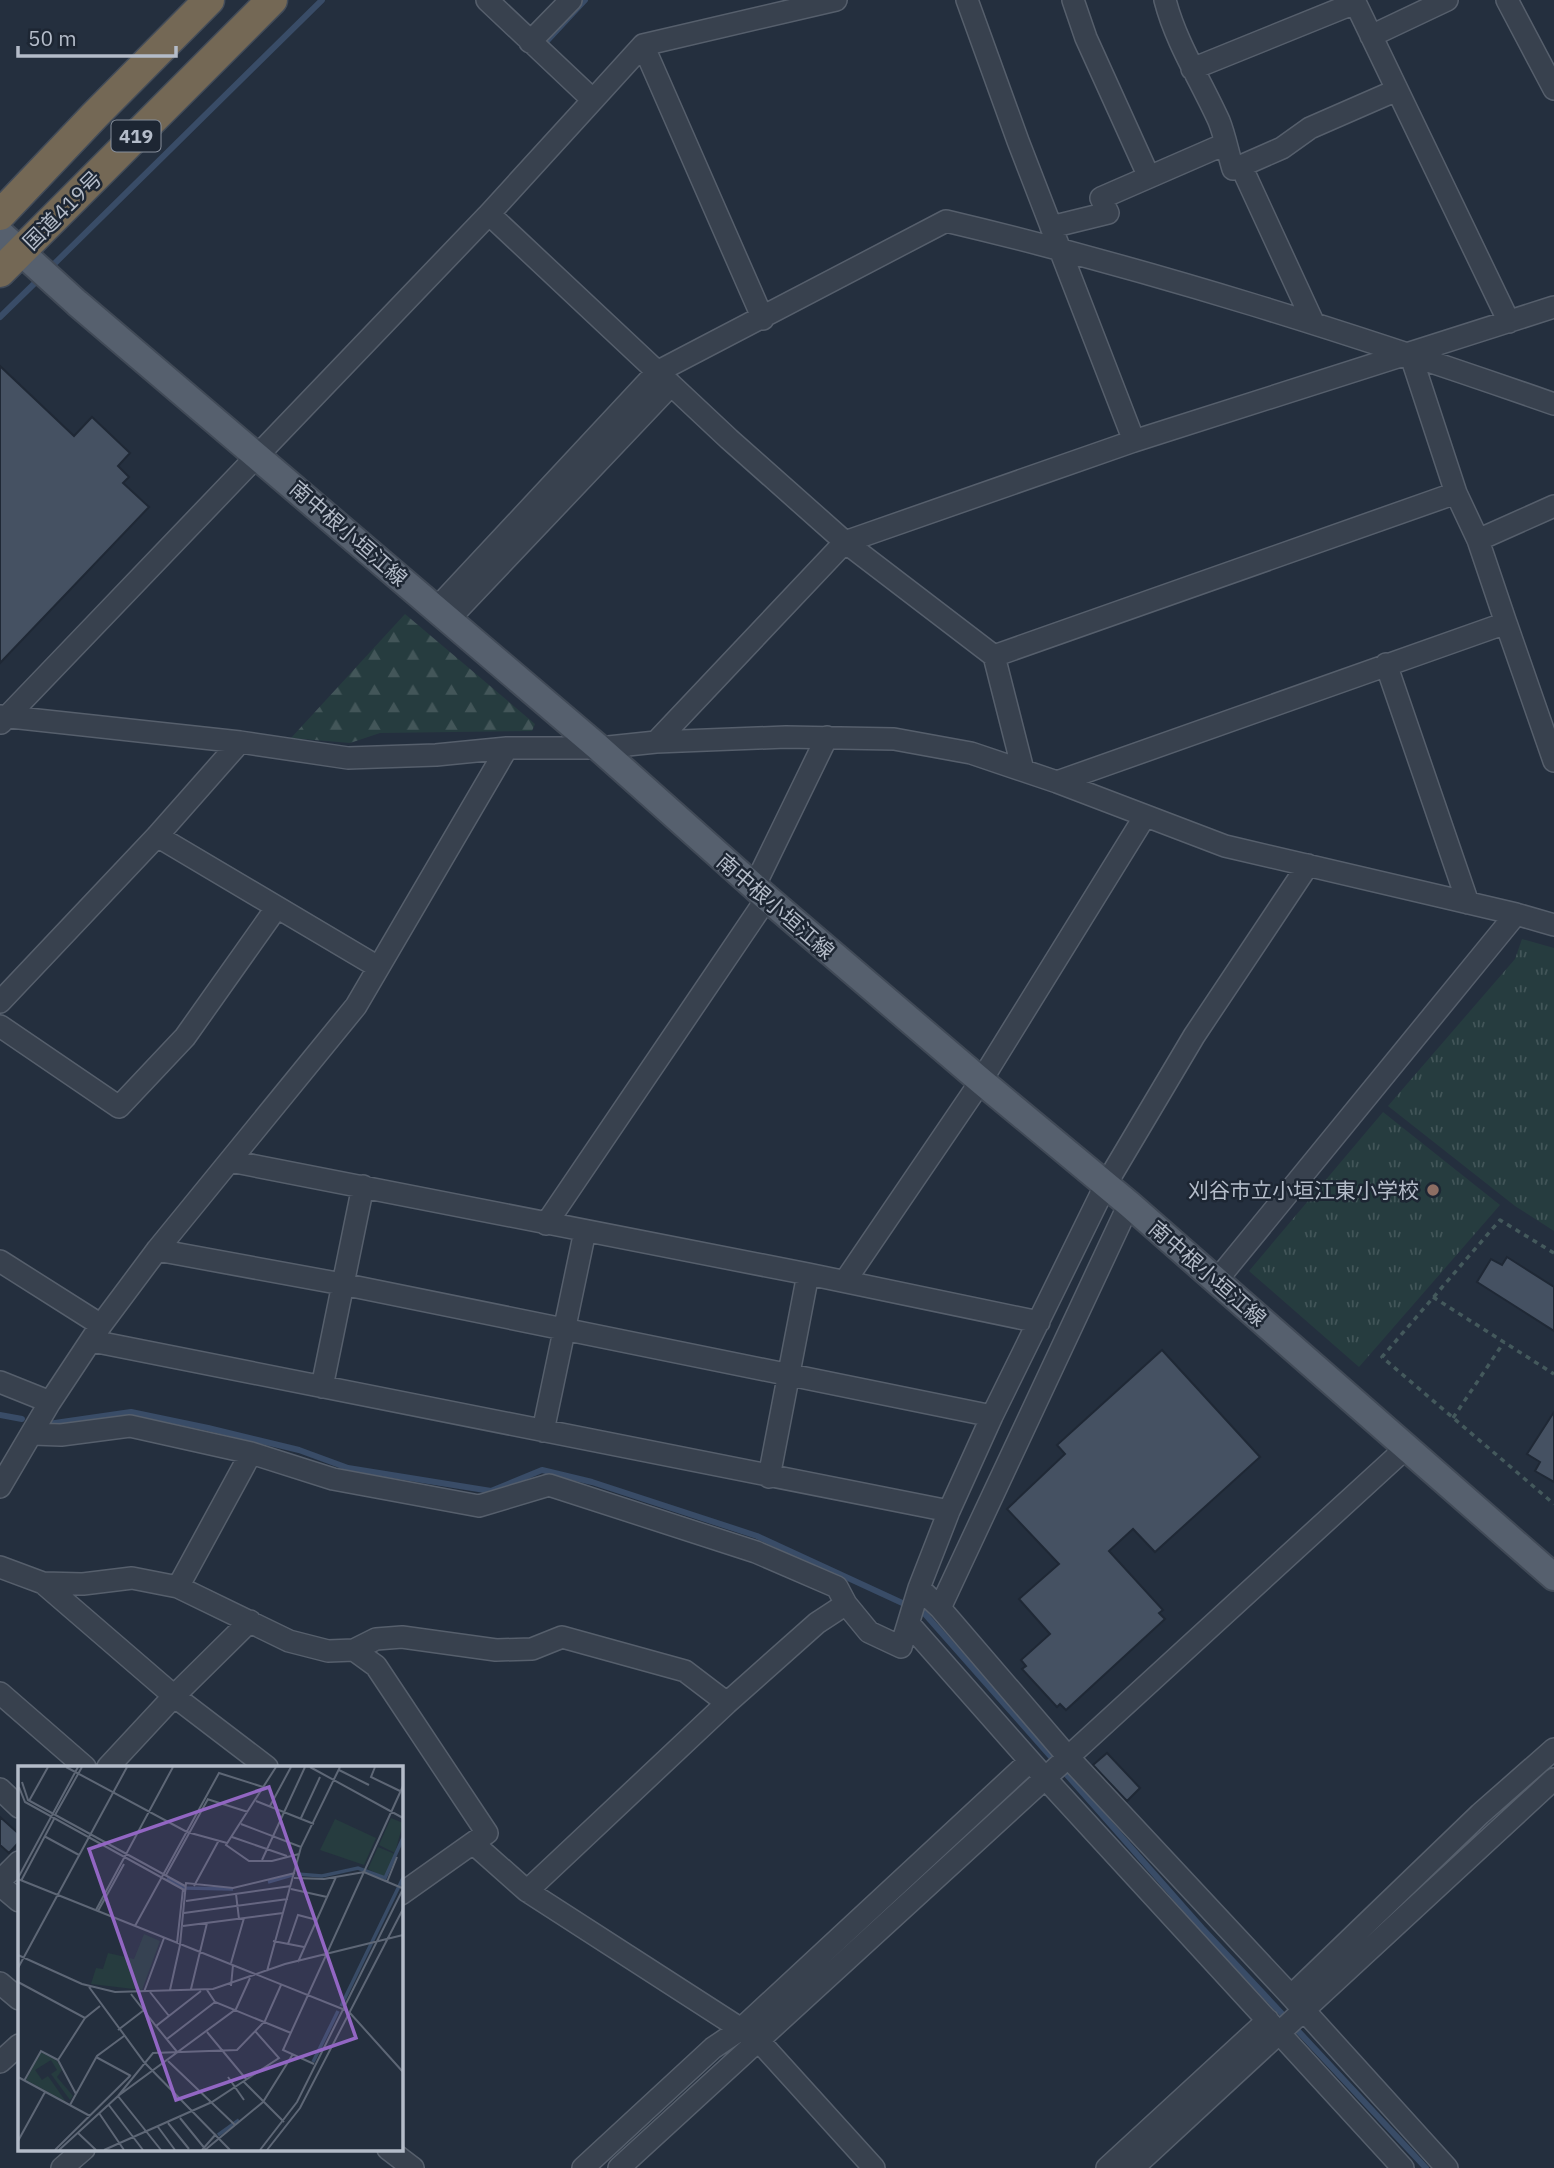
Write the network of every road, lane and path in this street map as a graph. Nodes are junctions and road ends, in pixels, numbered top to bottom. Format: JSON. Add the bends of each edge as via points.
{"nodes":[{"id":1,"x":209,"y":0,"type":"edge"},
{"id":2,"x":272,"y":0,"type":"edge"},
{"id":3,"x":487,"y":0,"type":"edge"},
{"id":4,"x":571,"y":0,"type":"edge"},
{"id":5,"x":836,"y":0,"type":"edge"},
{"id":6,"x":967,"y":0,"type":"edge"},
{"id":7,"x":1073,"y":0,"type":"edge"},
{"id":8,"x":1165,"y":0,"type":"edge"},
{"id":9,"x":1447,"y":0,"type":"edge"},
{"id":10,"x":1507,"y":0,"type":"edge"},
{"id":11,"x":1355,"y":1,"type":"edge"},
{"id":12,"x":1371,"y":36,"type":"junction"},
{"id":13,"x":530,"y":42,"type":"junction"},
{"id":14,"x":643,"y":45,"type":"junction"},
{"id":15,"x":1192,"y":69,"type":"junction"},
{"id":16,"x":1554,"y":89,"type":"edge"},
{"id":17,"x":1396,"y":90,"type":"junction"},
{"id":18,"x":593,"y":100,"type":"junction"},
{"id":19,"x":1225,"y":144,"type":"junction"},
{"id":20,"x":1241,"y":166,"type":"junction"},
{"id":21,"x":1149,"y":177,"type":"junction"},
{"id":22,"x":489,"y":214,"type":"junction"},
{"id":23,"x":0,"y":215,"type":"edge"},
{"id":24,"x":1051,"y":227,"type":"junction"},
{"id":25,"x":10,"y":242,"type":"edge"},
{"id":26,"x":1059,"y":248,"type":"junction"},
{"id":27,"x":0,"y":272,"type":"edge"},
{"id":28,"x":1554,"y":307,"type":"edge"},
{"id":29,"x":763,"y":318,"type":"junction"},
{"id":30,"x":1313,"y":322,"type":"junction"},
{"id":31,"x":1509,"y":322,"type":"junction"},
{"id":32,"x":1410,"y":354,"type":"junction"},
{"id":33,"x":664,"y":379,"type":"junction"},
{"id":34,"x":1554,"y":404,"type":"edge"},
{"id":35,"x":1134,"y":441,"type":"junction"},
{"id":36,"x":257,"y":454,"type":"junction"},
{"id":37,"x":1456,"y":493,"type":"junction"},
{"id":38,"x":1554,"y":506,"type":"edge"},
{"id":39,"x":1478,"y":540,"type":"junction"},
{"id":40,"x":845,"y":542,"type":"junction"},
{"id":41,"x":443,"y":613,"type":"junction"},
{"id":42,"x":1506,"y":623,"type":"junction"},
{"id":43,"x":994,"y":656,"type":"junction"},
{"id":44,"x":1386,"y":664,"type":"junction"},
{"id":45,"x":3,"y":719,"type":"edge"},
{"id":46,"x":827,"y":737,"type":"junction"},
{"id":47,"x":240,"y":742,"type":"junction"},
{"id":48,"x":656,"y":742,"type":"junction"},
{"id":49,"x":507,"y":748,"type":"junction"},
{"id":50,"x":599,"y":748,"type":"junction"},
{"id":51,"x":1554,"y":761,"type":"edge"},
{"id":52,"x":1023,"y":770,"type":"junction"},
{"id":53,"x":1057,"y":782,"type":"junction"},
{"id":54,"x":1145,"y":816,"type":"junction"},
{"id":55,"x":157,"y":836,"type":"junction"},
{"id":56,"x":1308,"y":866,"type":"junction"},
{"id":57,"x":761,"y":893,"type":"junction"},
{"id":58,"x":1468,"y":903,"type":"junction"},
{"id":59,"x":276,"y":907,"type":"junction"},
{"id":60,"x":1516,"y":914,"type":"junction"},
{"id":61,"x":1554,"y":925,"type":"edge"},
{"id":62,"x":378,"y":967,"type":"junction"},
{"id":63,"x":0,"y":1003,"type":"edge"},
{"id":64,"x":0,"y":1026,"type":"edge"},
{"id":65,"x":981,"y":1081,"type":"junction"},
{"id":66,"x":230,"y":1161,"type":"junction"},
{"id":67,"x":1106,"y":1184,"type":"junction"},
{"id":68,"x":363,"y":1186,"type":"junction"},
{"id":69,"x":1129,"y":1203,"type":"junction"},
{"id":70,"x":546,"y":1224,"type":"junction"},
{"id":71,"x":585,"y":1231,"type":"junction"},
{"id":72,"x":157,"y":1250,"type":"junction"},
{"id":73,"x":1554,"y":1254,"type":"edge"},
{"id":74,"x":0,"y":1261,"type":"edge"},
{"id":75,"x":808,"y":1274,"type":"junction"},
{"id":76,"x":1217,"y":1280,"type":"junction"},
{"id":77,"x":845,"y":1281,"type":"junction"},
{"id":78,"x":342,"y":1284,"type":"junction"},
{"id":79,"x":1433,"y":1297,"type":"junction"},
{"id":80,"x":1039,"y":1322,"type":"junction"},
{"id":81,"x":565,"y":1330,"type":"junction"},
{"id":82,"x":97,"y":1333,"type":"junction"},
{"id":83,"x":1504,"y":1342,"type":"junction"},
{"id":84,"x":1554,"y":1374,"type":"edge"},
{"id":85,"x":788,"y":1375,"type":"junction"},
{"id":86,"x":0,"y":1382,"type":"edge"},
{"id":87,"x":322,"y":1387,"type":"junction"},
{"id":88,"x":50,"y":1402,"type":"junction"},
{"id":89,"x":992,"y":1416,"type":"junction"},
{"id":90,"x":1453,"y":1418,"type":"junction"},
{"id":91,"x":543,"y":1431,"type":"junction"},
{"id":92,"x":33,"y":1434,"type":"junction"},
{"id":93,"x":1407,"y":1447,"type":"junction"},
{"id":94,"x":251,"y":1453,"type":"junction"},
{"id":95,"x":769,"y":1477,"type":"junction"},
{"id":96,"x":0,"y":1487,"type":"edge"},
{"id":97,"x":1554,"y":1504,"type":"edge"},
{"id":98,"x":949,"y":1511,"type":"junction"},
{"id":99,"x":0,"y":1567,"type":"edge"},
{"id":100,"x":1554,"y":1577,"type":"edge"},
{"id":101,"x":43,"y":1583,"type":"junction"},
{"id":102,"x":178,"y":1587,"type":"junction"},
{"id":103,"x":918,"y":1591,"type":"junction"},
{"id":104,"x":846,"y":1604,"type":"junction"},
{"id":105,"x":940,"y":1608,"type":"junction"},
{"id":106,"x":250,"y":1621,"type":"junction"},
{"id":107,"x":909,"y":1623,"type":"junction"},
{"id":108,"x":354,"y":1650,"type":"junction"},
{"id":109,"x":0,"y":1693,"type":"edge"},
{"id":110,"x":174,"y":1696,"type":"junction"},
{"id":111,"x":727,"y":1703,"type":"junction"},
{"id":112,"x":1554,"y":1749,"type":"edge"},
{"id":113,"x":1068,"y":1757,"type":"junction"},
{"id":114,"x":1030,"y":1761,"type":"junction"},
{"id":115,"x":84,"y":1766,"type":"edge"},
{"id":116,"x":109,"y":1766,"type":"edge"},
{"id":117,"x":266,"y":1766,"type":"edge"},
{"id":118,"x":1047,"y":1778,"type":"junction"},
{"id":119,"x":1554,"y":1779,"type":"edge"},
{"id":120,"x":0,"y":1789,"type":"edge"},
{"id":121,"x":18,"y":1806,"type":"edge"},
{"id":122,"x":474,"y":1844,"type":"junction"},
{"id":123,"x":18,"y":1862,"type":"edge"},
{"id":124,"x":406,"y":1881,"type":"edge"},
{"id":125,"x":0,"y":1883,"type":"edge"},
{"id":126,"x":527,"y":1891,"type":"junction"},
{"id":127,"x":18,"y":1900,"type":"edge"},
{"id":128,"x":0,"y":1983,"type":"edge"},
{"id":129,"x":18,"y":1998,"type":"edge"},
{"id":130,"x":1298,"y":2006,"type":"junction"},
{"id":131,"x":1276,"y":2028,"type":"junction"},
{"id":132,"x":750,"y":2035,"type":"junction"},
{"id":133,"x":18,"y":2046,"type":"edge"},
{"id":134,"x":0,"y":2062,"type":"edge"},
{"id":135,"x":83,"y":2150,"type":"edge"},
{"id":136,"x":389,"y":2150,"type":"edge"},
{"id":137,"x":62,"y":2168,"type":"edge"},
{"id":138,"x":414,"y":2168,"type":"edge"},
{"id":139,"x":583,"y":2168,"type":"edge"},
{"id":140,"x":619,"y":2168,"type":"edge"},
{"id":141,"x":874,"y":2168,"type":"edge"},
{"id":142,"x":1107,"y":2168,"type":"edge"},
{"id":143,"x":1133,"y":2168,"type":"edge"},
{"id":144,"x":1403,"y":2168,"type":"edge"},
{"id":145,"x":1447,"y":2168,"type":"edge"}],
"edges":[{"from":1,"to":23,"type":"highway","name":"国道419号","number":"419"},
{"from":2,"to":25,"type":"highway","name":"国道419号","number":"419"},
{"from":3,"to":13,"type":"street"},
{"from":4,"to":13,"type":"street"},
{"from":5,"to":14,"type":"street"},
{"from":6,"to":24,"type":"street"},
{"from":7,"to":21,"type":"street"},
{"from":8,"to":15,"type":"street"},
{"from":9,"to":12,"type":"street"},
{"from":10,"to":16,"type":"street"},
{"from":11,"to":12,"type":"street"},
{"from":11,"to":15,"type":"street"},
{"from":12,"to":17,"type":"street"},
{"from":13,"to":18,"type":"street"},
{"from":14,"to":18,"type":"street"},
{"from":14,"to":29,"type":"street"},
{"from":15,"to":19,"type":"street"},
{"from":17,"to":20,"type":"street","via":[[1310,128],[1282,148]]},
{"from":17,"to":31,"type":"street"},
{"from":18,"to":22,"type":"street"},
{"from":19,"to":20,"type":"street","via":[[1233,169]]},
{"from":19,"to":21,"type":"street"},
{"from":20,"to":30,"type":"street"},
{"from":21,"to":24,"type":"street","via":[[1101,198],[1108,213]]},
{"from":22,"to":33,"type":"street"},
{"from":22,"to":36,"type":"street"},
{"from":24,"to":26,"type":"street"},
{"from":25,"to":27,"type":"highway","name":"国道419号","number":"419"},
{"from":25,"to":36,"type":"main road","name":"南中根小垣江線"},
{"from":26,"to":29,"type":"street","via":[[946,222]]},
{"from":26,"to":30,"type":"street"},
{"from":26,"to":35,"type":"street"},
{"from":28,"to":31,"type":"street"},
{"from":29,"to":33,"type":"street"},
{"from":30,"to":32,"type":"street"},
{"from":31,"to":32,"type":"street"},
{"from":32,"to":34,"type":"street"},
{"from":32,"to":35,"type":"street"},
{"from":32,"to":37,"type":"street"},
{"from":33,"to":40,"type":"street"},
{"from":33,"to":41,"type":"street"},
{"from":35,"to":40,"type":"street"},
{"from":36,"to":41,"type":"main road","name":"南中根小垣江線"},
{"from":36,"to":45,"type":"street"},
{"from":37,"to":39,"type":"street"},
{"from":37,"to":43,"type":"street"},
{"from":38,"to":39,"type":"street"},
{"from":39,"to":42,"type":"street"},
{"from":40,"to":43,"type":"street"},
{"from":40,"to":48,"type":"street"},
{"from":41,"to":50,"type":"main road","name":"南中根小垣江線"},
{"from":42,"to":44,"type":"street"},
{"from":42,"to":51,"type":"street"},
{"from":43,"to":52,"type":"street"},
{"from":44,"to":53,"type":"street"},
{"from":44,"to":58,"type":"street"},
{"from":45,"to":47,"type":"street"},
{"from":46,"to":48,"type":"street"},
{"from":46,"to":52,"type":"street","via":[[894,739],[971,753]]},
{"from":46,"to":57,"type":"street"},
{"from":47,"to":49,"type":"street","via":[[348,758]]},
{"from":47,"to":55,"type":"street"},
{"from":48,"to":50,"type":"street"},
{"from":49,"to":50,"type":"street"},
{"from":49,"to":62,"type":"street"},
{"from":50,"to":57,"type":"main road","name":"南中根小垣江線"},
{"from":52,"to":53,"type":"street"},
{"from":53,"to":54,"type":"street"},
{"from":54,"to":56,"type":"street","via":[[1225,846]]},
{"from":54,"to":65,"type":"street"},
{"from":55,"to":59,"type":"street"},
{"from":55,"to":63,"type":"street"},
{"from":56,"to":58,"type":"street"},
{"from":56,"to":67,"type":"street","via":[[1194,1036]]},
{"from":57,"to":65,"type":"main road","name":"南中根小垣江線"},
{"from":57,"to":70,"type":"street"},
{"from":58,"to":60,"type":"street"},
{"from":59,"to":62,"type":"street"},
{"from":59,"to":64,"type":"street","via":[[184,1037],[118,1107]]},
{"from":60,"to":61,"type":"street"},
{"from":60,"to":76,"type":"street"},
{"from":62,"to":66,"type":"street","via":[[356,1006]]},
{"from":65,"to":67,"type":"main road","name":"南中根小垣江線"},
{"from":65,"to":77,"type":"street"},
{"from":66,"to":68,"type":"street"},
{"from":66,"to":72,"type":"street"},
{"from":67,"to":69,"type":"main road","name":"南中根小垣江線"},
{"from":67,"to":80,"type":"street"},
{"from":68,"to":70,"type":"street"},
{"from":68,"to":78,"type":"street"},
{"from":69,"to":76,"type":"main road","name":"南中根小垣江線"},
{"from":69,"to":105,"type":"street"},
{"from":70,"to":71,"type":"street"},
{"from":71,"to":75,"type":"street"},
{"from":71,"to":81,"type":"street"},
{"from":72,"to":78,"type":"street"},
{"from":72,"to":82,"type":"street"},
{"from":73,"to":79,"type":"path","via":[[1500,1220]]},
{"from":74,"to":82,"type":"street"},
{"from":75,"to":77,"type":"street"},
{"from":75,"to":85,"type":"street"},
{"from":76,"to":93,"type":"main road","name":"南中根小垣江線"},
{"from":77,"to":80,"type":"street"},
{"from":78,"to":81,"type":"street"},
{"from":78,"to":87,"type":"street"},
{"from":79,"to":83,"type":"path"},
{"from":79,"to":90,"type":"path","via":[[1382,1357]]},
{"from":80,"to":89,"type":"street"},
{"from":81,"to":85,"type":"street"},
{"from":81,"to":91,"type":"street"},
{"from":82,"to":87,"type":"street"},
{"from":82,"to":88,"type":"street"},
{"from":83,"to":84,"type":"path"},
{"from":83,"to":90,"type":"path"},
{"from":85,"to":89,"type":"street"},
{"from":85,"to":95,"type":"street"},
{"from":86,"to":88,"type":"street"},
{"from":87,"to":91,"type":"street"},
{"from":88,"to":92,"type":"street"},
{"from":89,"to":98,"type":"street"},
{"from":90,"to":97,"type":"path"},
{"from":91,"to":95,"type":"street"},
{"from":92,"to":94,"type":"street","via":[[131,1426]]},
{"from":92,"to":96,"type":"street"},
{"from":93,"to":100,"type":"main road","name":"南中根小垣江線"},
{"from":93,"to":113,"type":"street"},
{"from":94,"to":102,"type":"street"},
{"from":94,"to":104,"type":"street","via":[[333,1479],[479,1506],[549,1485],[756,1552],[837,1587]]},
{"from":95,"to":98,"type":"street"},
{"from":98,"to":103,"type":"street"},
{"from":99,"to":101,"type":"street"},
{"from":101,"to":102,"type":"street","via":[[132,1578]]},
{"from":101,"to":110,"type":"street"},
{"from":102,"to":106,"type":"street"},
{"from":103,"to":105,"type":"street"},
{"from":103,"to":107,"type":"street"},
{"from":104,"to":107,"type":"street","via":[[869,1632],[901,1647]]},
{"from":104,"to":111,"type":"street","via":[[817,1623]]},
{"from":105,"to":113,"type":"street"},
{"from":106,"to":108,"type":"street","via":[[289,1641],[328,1651]]},
{"from":106,"to":110,"type":"street"},
{"from":107,"to":114,"type":"street"},
{"from":108,"to":111,"type":"street","via":[[376,1639],[402,1637],[496,1650],[532,1649],[562,1637],[685,1671]]},
{"from":108,"to":122,"type":"street","via":[[376,1666],[487,1833]]},
{"from":109,"to":115,"type":"street"},
{"from":110,"to":116,"type":"street"},
{"from":110,"to":117,"type":"street"},
{"from":111,"to":126,"type":"street"},
{"from":112,"to":130,"type":"street","via":[[1480,1814]]},
{"from":113,"to":118,"type":"street"},
{"from":113,"to":130,"type":"street"},
{"from":114,"to":118,"type":"street"},
{"from":114,"to":132,"type":"street"},
{"from":118,"to":131,"type":"street"},
{"from":118,"to":132,"type":"street"},
{"from":119,"to":130,"type":"street"},
{"from":120,"to":121,"type":"street"},
{"from":122,"to":124,"type":"street"},
{"from":122,"to":126,"type":"street"},
{"from":123,"to":125,"type":"street"},
{"from":125,"to":127,"type":"street"},
{"from":126,"to":132,"type":"street"},
{"from":128,"to":129,"type":"street"},
{"from":130,"to":131,"type":"street"},
{"from":130,"to":145,"type":"street"},
{"from":131,"to":142,"type":"street"},
{"from":131,"to":143,"type":"street"},
{"from":131,"to":144,"type":"street"},
{"from":132,"to":139,"type":"street","via":[[713,2048]]},
{"from":132,"to":140,"type":"street"},
{"from":132,"to":141,"type":"street"},
{"from":133,"to":134,"type":"street"},
{"from":135,"to":137,"type":"street"},
{"from":136,"to":138,"type":"street"}]}
